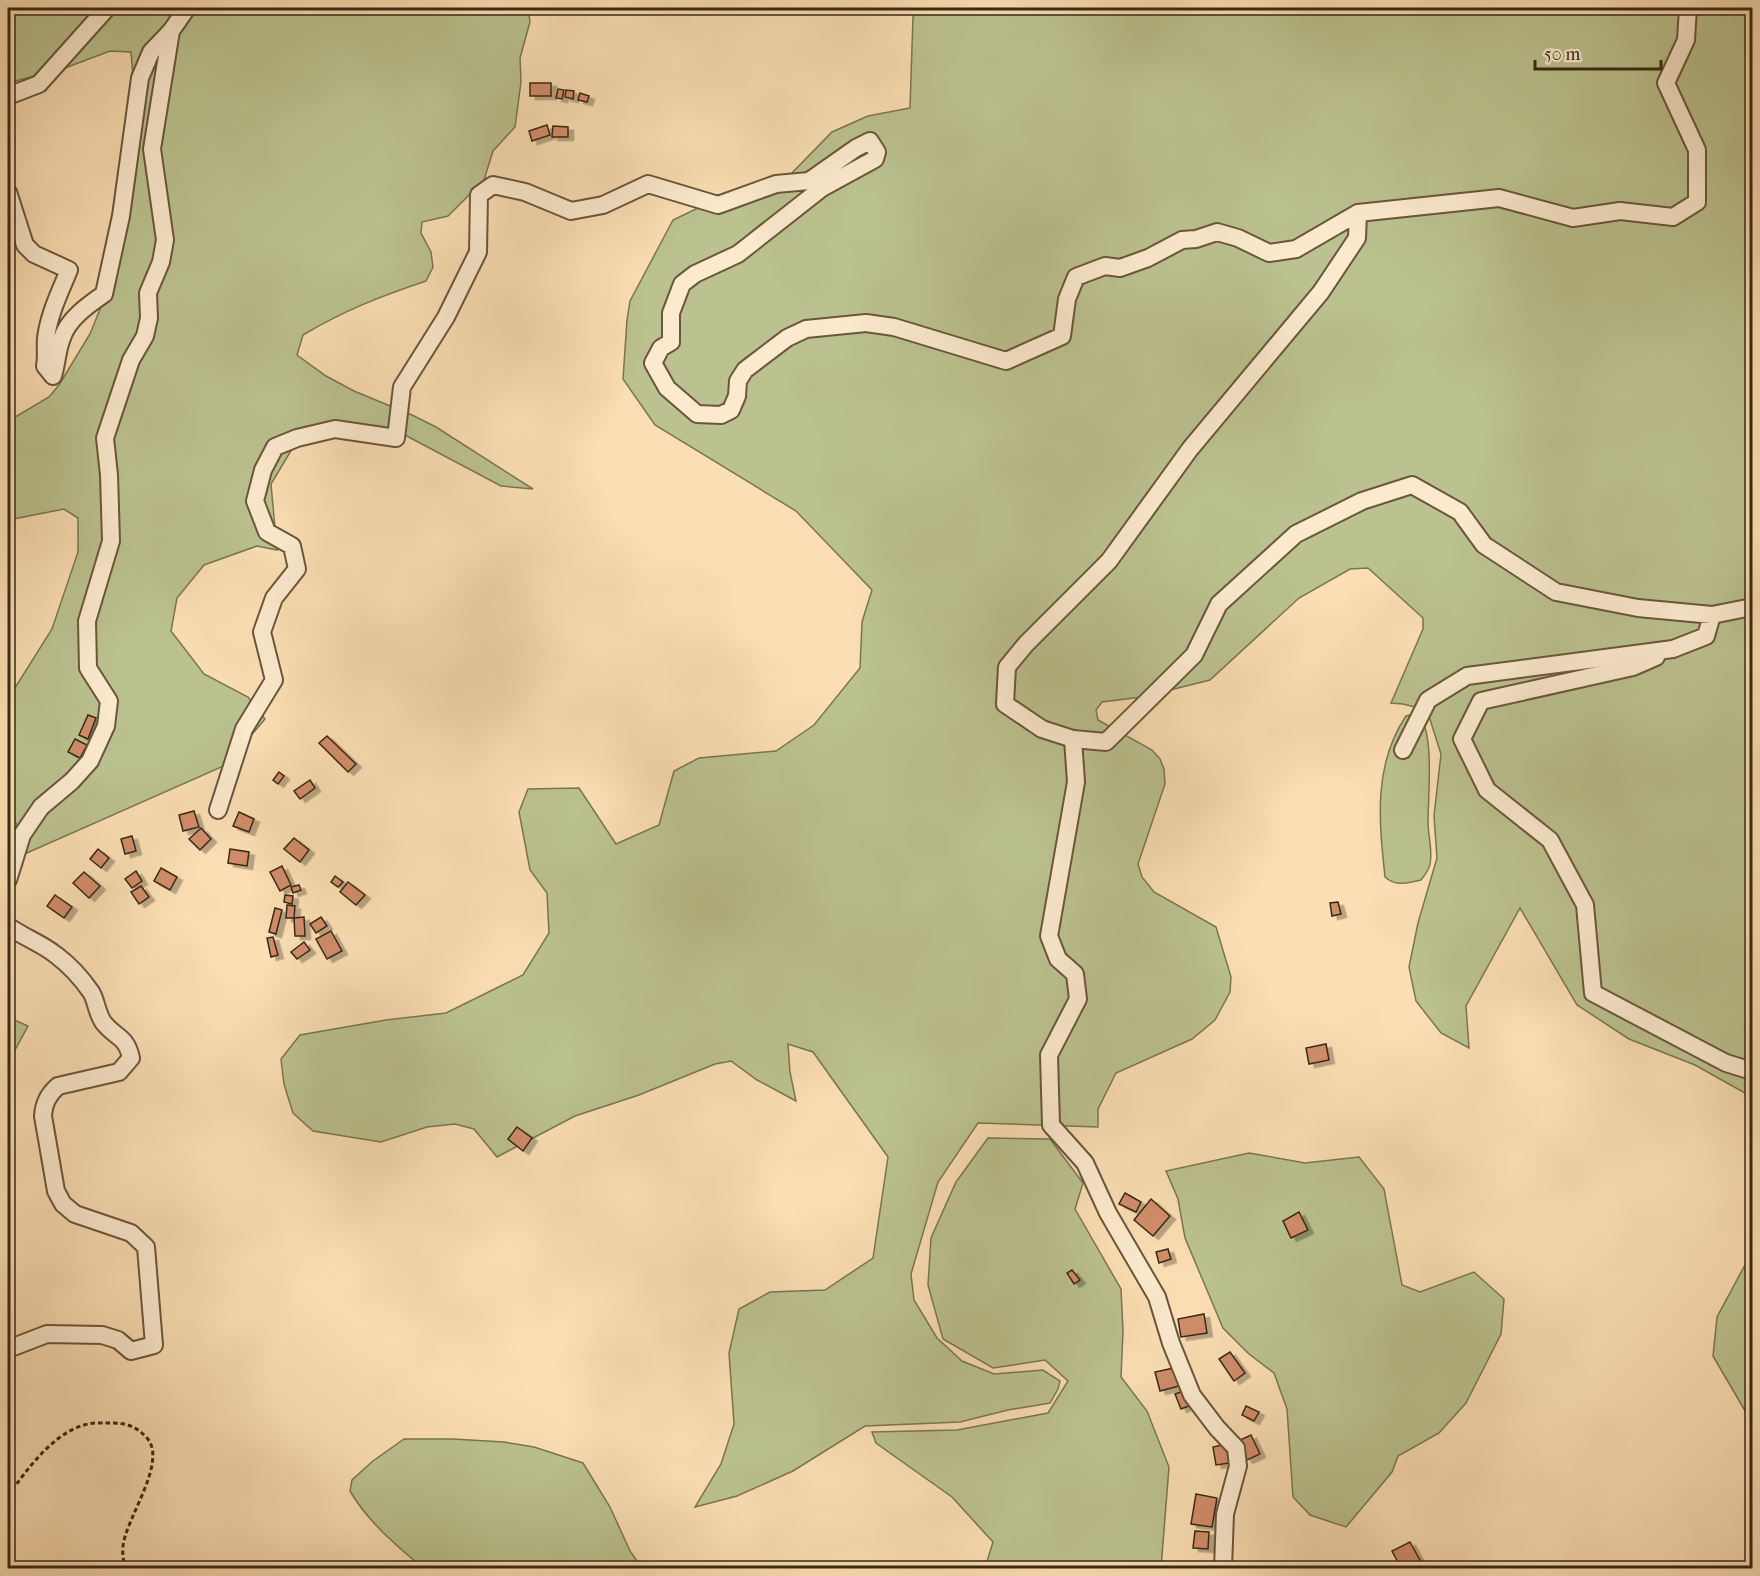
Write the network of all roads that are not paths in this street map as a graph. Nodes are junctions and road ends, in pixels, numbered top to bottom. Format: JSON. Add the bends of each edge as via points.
{"nodes":[{"id":1,"x":106,"y":8,"type":"edge"},
{"id":2,"x":187,"y":8,"type":"edge"},
{"id":3,"x":1688,"y":8,"type":"edge"},
{"id":4,"x":171,"y":31,"type":"junction"},
{"id":5,"x":8,"y":96,"type":"edge"},
{"id":6,"x":8,"y":192,"type":"edge"},
{"id":7,"x":1358,"y":213,"type":"junction"},
{"id":8,"x":1752,"y":607,"type":"edge"},
{"id":9,"x":1712,"y":615,"type":"junction"},
{"id":10,"x":1673,"y":649,"type":"junction"},
{"id":11,"x":1073,"y":739,"type":"junction"},
{"id":12,"x":1403,"y":750,"type":"dead end"},
{"id":13,"x":218,"y":810,"type":"dead end"},
{"id":14,"x":8,"y":880,"type":"edge"},
{"id":15,"x":8,"y":926,"type":"edge"},
{"id":16,"x":1752,"y":1071,"type":"edge"},
{"id":17,"x":8,"y":1348,"type":"edge"},
{"id":18,"x":1223,"y":1569,"type":"edge"}],
"edges":[{"from":1,"to":5,"type":"street","via":[[39,84]]},
{"from":2,"to":4,"type":"street"},
{"from":3,"to":7,"type":"street","via":[[1686,40],[1666,83],[1698,150],[1697,202],[1673,217],[1620,211],[1573,218],[1499,198]]},
{"from":4,"to":6,"type":"street","via":[[151,52],[140,78],[122,216],[104,294],[74,319],[62,337],[53,376],[45,366],[45,340],[69,270],[34,254],[25,245]]},
{"from":4,"to":14,"type":"street","via":[[152,149],[165,240],[148,294],[149,318],[144,336],[131,360],[105,438],[111,541],[87,621],[88,668],[109,701],[106,726],[90,761],[41,807],[22,835]]},
{"from":7,"to":11,"type":"street","via":[[1357,238],[1321,292],[1190,449],[1109,561],[1007,667],[1005,704],[1042,729]]},
{"from":7,"to":13,"type":"street","via":[[1296,249],[1269,253],[1217,232],[1182,240],[1120,268],[1105,266],[1076,277],[1067,299],[1062,336],[1006,361],[894,327],[866,323],[806,329],[787,338],[746,370],[738,381],[731,410],[721,415],[697,414],[667,388],[653,363],[661,348],[671,342],[671,313],[682,284],[738,254],[822,188],[875,159],[877,152],[870,141],[809,181],[776,184],[718,205],[648,184],[603,205],[571,211],[525,192],[493,185],[479,195],[478,252],[446,317],[402,387],[396,438],[335,429],[297,438],[275,447],[262,470],[255,501],[267,532],[292,546],[297,569],[274,598],[262,632],[274,680],[244,729]]},
{"from":8,"to":9,"type":"street"},
{"from":9,"to":10,"type":"street","via":[[1706,636]]},
{"from":9,"to":11,"type":"street","via":[[1638,608],[1556,592],[1484,545],[1460,512],[1412,485],[1362,501],[1296,534],[1219,604],[1194,655],[1106,742]]},
{"from":10,"to":12,"type":"street","via":[[1467,676],[1428,700]]},
{"from":10,"to":16,"type":"street","via":[[1633,667],[1481,701],[1462,739],[1487,789],[1550,840],[1585,905],[1593,993],[1726,1063]]},
{"from":11,"to":18,"type":"street","via":[[1076,782],[1048,936],[1058,959],[1074,974],[1078,999],[1049,1055],[1051,1125],[1085,1163],[1108,1213],[1157,1297],[1192,1395],[1236,1448],[1238,1466],[1225,1514]]},
{"from":15,"to":17,"type":"street","via":[[55,954],[74,973],[93,994],[105,1024],[129,1049],[130,1058],[119,1072],[58,1086],[44,1105],[42,1116],[56,1191],[63,1204],[75,1214],[131,1233],[146,1247],[153,1345],[131,1351],[118,1340],[102,1335],[47,1334]]}]}
